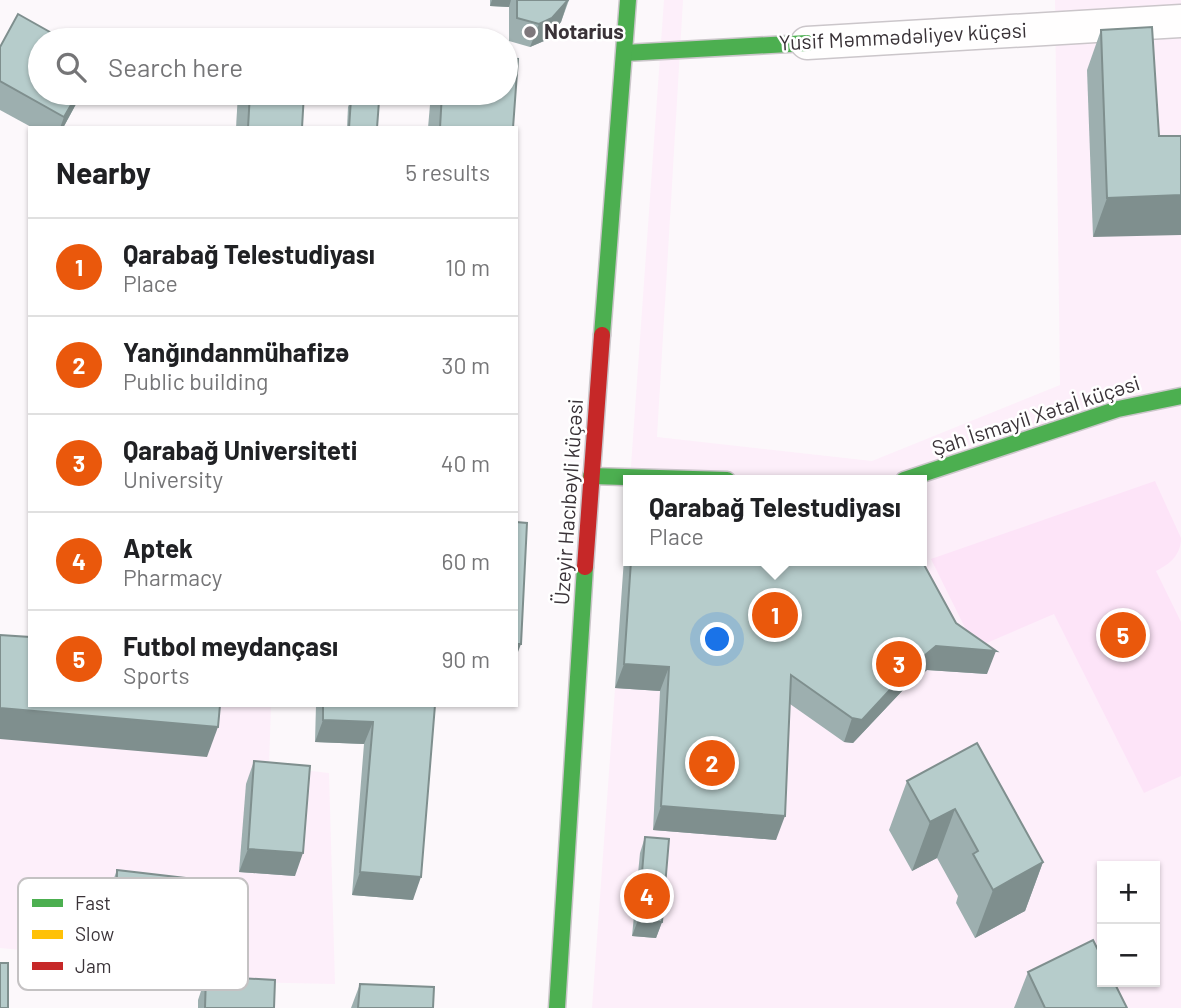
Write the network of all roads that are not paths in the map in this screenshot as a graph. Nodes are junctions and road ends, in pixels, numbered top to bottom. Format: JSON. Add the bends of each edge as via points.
{"nodes":[{"id":1,"x":628,"y":0,"type":"edge"},
{"id":2,"x":1181,"y":21,"type":"edge"},
{"id":3,"x":807,"y":43,"type":"joint"},
{"id":4,"x":625,"y":53,"type":"junction"},
{"id":5,"x":1181,"y":396,"type":"edge"},
{"id":6,"x":919,"y":475,"type":"edge"},
{"id":7,"x":591,"y":476,"type":"junction"},
{"id":8,"x":623,"y":477,"type":"edge"},
{"id":9,"x":557,"y":1008,"type":"edge"}],
"edges":[{"from":1,"to":4,"type":"main road","name":"Üzeyir Hacıbəyli küçəsi"},
{"from":2,"to":3,"type":"street","name":"Yusif Məmmədəliyev küçəsi"},
{"from":3,"to":4,"type":"main road","name":"Yusif Məmmədəliyev küçəsi"},
{"from":4,"to":7,"type":"main road","name":"Üzeyir Hacıbəyli küçəsi"},
{"from":5,"to":6,"type":"main road","name":"Şah İsmayil Xətaİ küçəsi","via":[[1118,409]]},
{"from":7,"to":8,"type":"main road"},
{"from":7,"to":9,"type":"main road","name":"Üzeyir Hacıbəyli küçəsi"}]}
